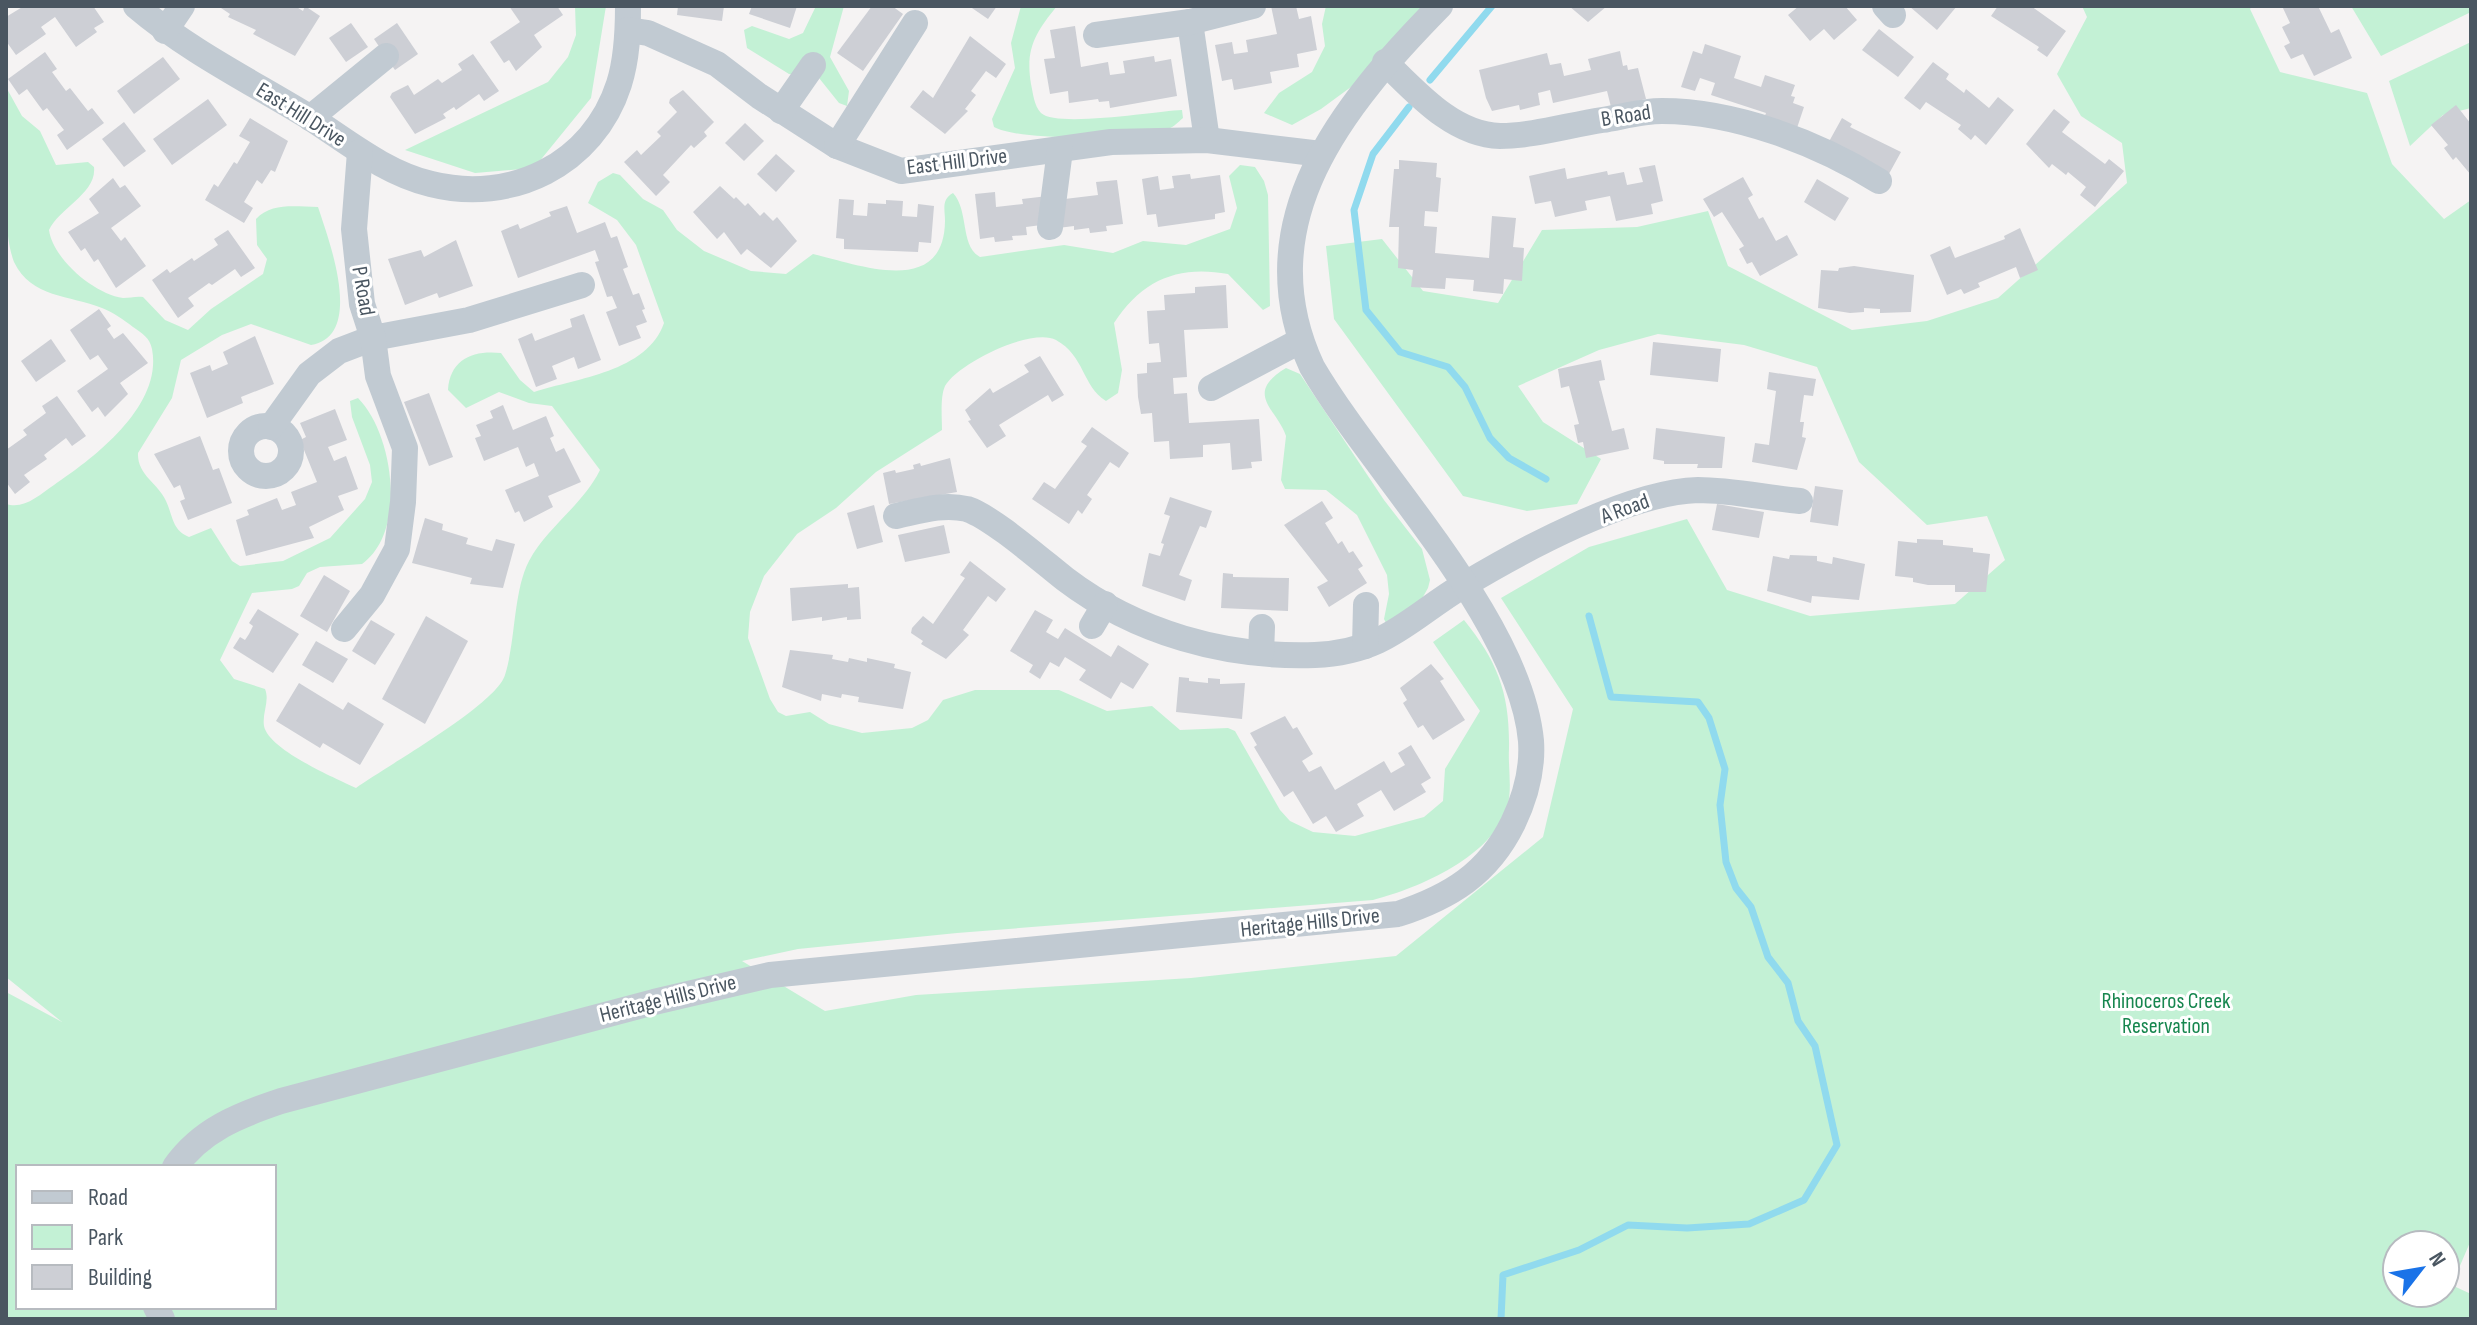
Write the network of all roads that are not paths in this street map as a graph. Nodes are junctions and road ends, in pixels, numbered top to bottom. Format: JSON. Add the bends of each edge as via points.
{"nodes":[{"id":1,"x":136,"y":6,"type":"edge"},
{"id":2,"x":182,"y":6,"type":"edge"},
{"id":3,"x":1253,"y":6,"type":"edge"},
{"id":4,"x":1440,"y":6,"type":"edge"},
{"id":5,"x":628,"y":18,"type":"edge"},
{"id":6,"x":1190,"y":22,"type":"junction"},
{"id":7,"x":915,"y":23,"type":"dead end"},
{"id":8,"x":165,"y":31,"type":"junction"},
{"id":9,"x":1096,"y":35,"type":"dead end"},
{"id":10,"x":386,"y":56,"type":"dead end"},
{"id":11,"x":1385,"y":62,"type":"junction"},
{"id":12,"x":813,"y":65,"type":"dead end"},
{"id":13,"x":781,"y":111,"type":"junction"},
{"id":14,"x":310,"y":118,"type":"junction"},
{"id":15,"x":1207,"y":140,"type":"junction"},
{"id":16,"x":837,"y":146,"type":"junction"},
{"id":17,"x":1060,"y":150,"type":"junction"},
{"id":18,"x":360,"y":152,"type":"junction"},
{"id":19,"x":1321,"y":154,"type":"junction"},
{"id":20,"x":1879,"y":181,"type":"dead end"},
{"id":21,"x":1050,"y":227,"type":"dead end"},
{"id":22,"x":582,"y":285,"type":"dead end"},
{"id":23,"x":373,"y":338,"type":"junction"},
{"id":24,"x":1300,"y":341,"type":"junction"},
{"id":25,"x":1211,"y":388,"type":"dead end"},
{"id":26,"x":271,"y":427,"type":"dead end"},
{"id":27,"x":1800,"y":501,"type":"dead end"},
{"id":28,"x":896,"y":516,"type":"dead end"},
{"id":29,"x":1464,"y":585,"type":"junction"},
{"id":30,"x":1366,"y":605,"type":"dead end"},
{"id":31,"x":344,"y":629,"type":"dead end"},
{"id":32,"x":1365,"y":646,"type":"junction"},
{"id":33,"x":176,"y":1165,"type":"edge"}],
"edges":[{"from":1,"to":8,"type":"street","name":"East Hill Drive"},
{"from":2,"to":8,"type":"street"},
{"from":3,"to":6,"type":"street"},
{"from":4,"to":11,"type":"street","name":"Heritage Hills Drive"},
{"from":5,"to":13,"type":"street","name":"East Hill Drive","via":[[648,33],[717,64]]},
{"from":5,"to":18,"type":"street","name":"East Hill Drive","via":[[620,82],[610,107],[575,153],[550,171],[493,190],[462,190],[430,184]]},
{"from":6,"to":9,"type":"street"},
{"from":6,"to":15,"type":"street"},
{"from":7,"to":16,"type":"street"},
{"from":8,"to":14,"type":"street","name":"East Hill Drive"},
{"from":10,"to":14,"type":"street"},
{"from":11,"to":19,"type":"street","name":"Heritage Hills Drive"},
{"from":11,"to":20,"type":"street","name":"B Road","via":[[1436,110],[1499,136],[1661,111],[1688,114],[1759,128],[1854,165]]},
{"from":12,"to":13,"type":"street"},
{"from":13,"to":16,"type":"street","name":"East Hill Drive"},
{"from":14,"to":18,"type":"street","name":"East Hill Drive"},
{"from":15,"to":17,"type":"street","name":"East Hill Drive","via":[[1111,142]]},
{"from":15,"to":19,"type":"street","name":"East Hill Drive"},
{"from":16,"to":17,"type":"street","name":"East Hill Drive","via":[[901,171]]},
{"from":17,"to":21,"type":"street"},
{"from":18,"to":23,"type":"street","name":"P Road","via":[[354,229],[362,304]]},
{"from":19,"to":24,"type":"street","name":"Heritage Hills Drive","via":[[1295,214],[1289,246]]},
{"from":22,"to":23,"type":"street","via":[[469,320]]},
{"from":23,"to":26,"type":"street","name":"P Road","via":[[339,351],[309,374]]},
{"from":23,"to":31,"type":"street","via":[[378,376],[405,448],[403,502],[397,549],[372,595]]},
{"from":24,"to":25,"type":"street"},
{"from":24,"to":29,"type":"street","name":"Heritage Hills Drive","via":[[1325,389]]},
{"from":27,"to":29,"type":"street","name":"A Road","via":[[1698,490],[1655,497],[1569,529]]},
{"from":28,"to":32,"type":"street","name":"A Road","via":[[972,502],[1098,615],[1184,641],[1261,640],[1317,655]]},
{"from":29,"to":32,"type":"street","name":"A Road","via":[[1378,644]]},
{"from":29,"to":33,"type":"street","name":"Heritage Hills Drive","via":[[1513,672],[1531,742],[1529,777],[1504,843],[1483,869],[1432,903],[1365,919],[770,975],[281,1101],[216,1127],[188,1148]]},
{"from":30,"to":32,"type":"street"}]}
